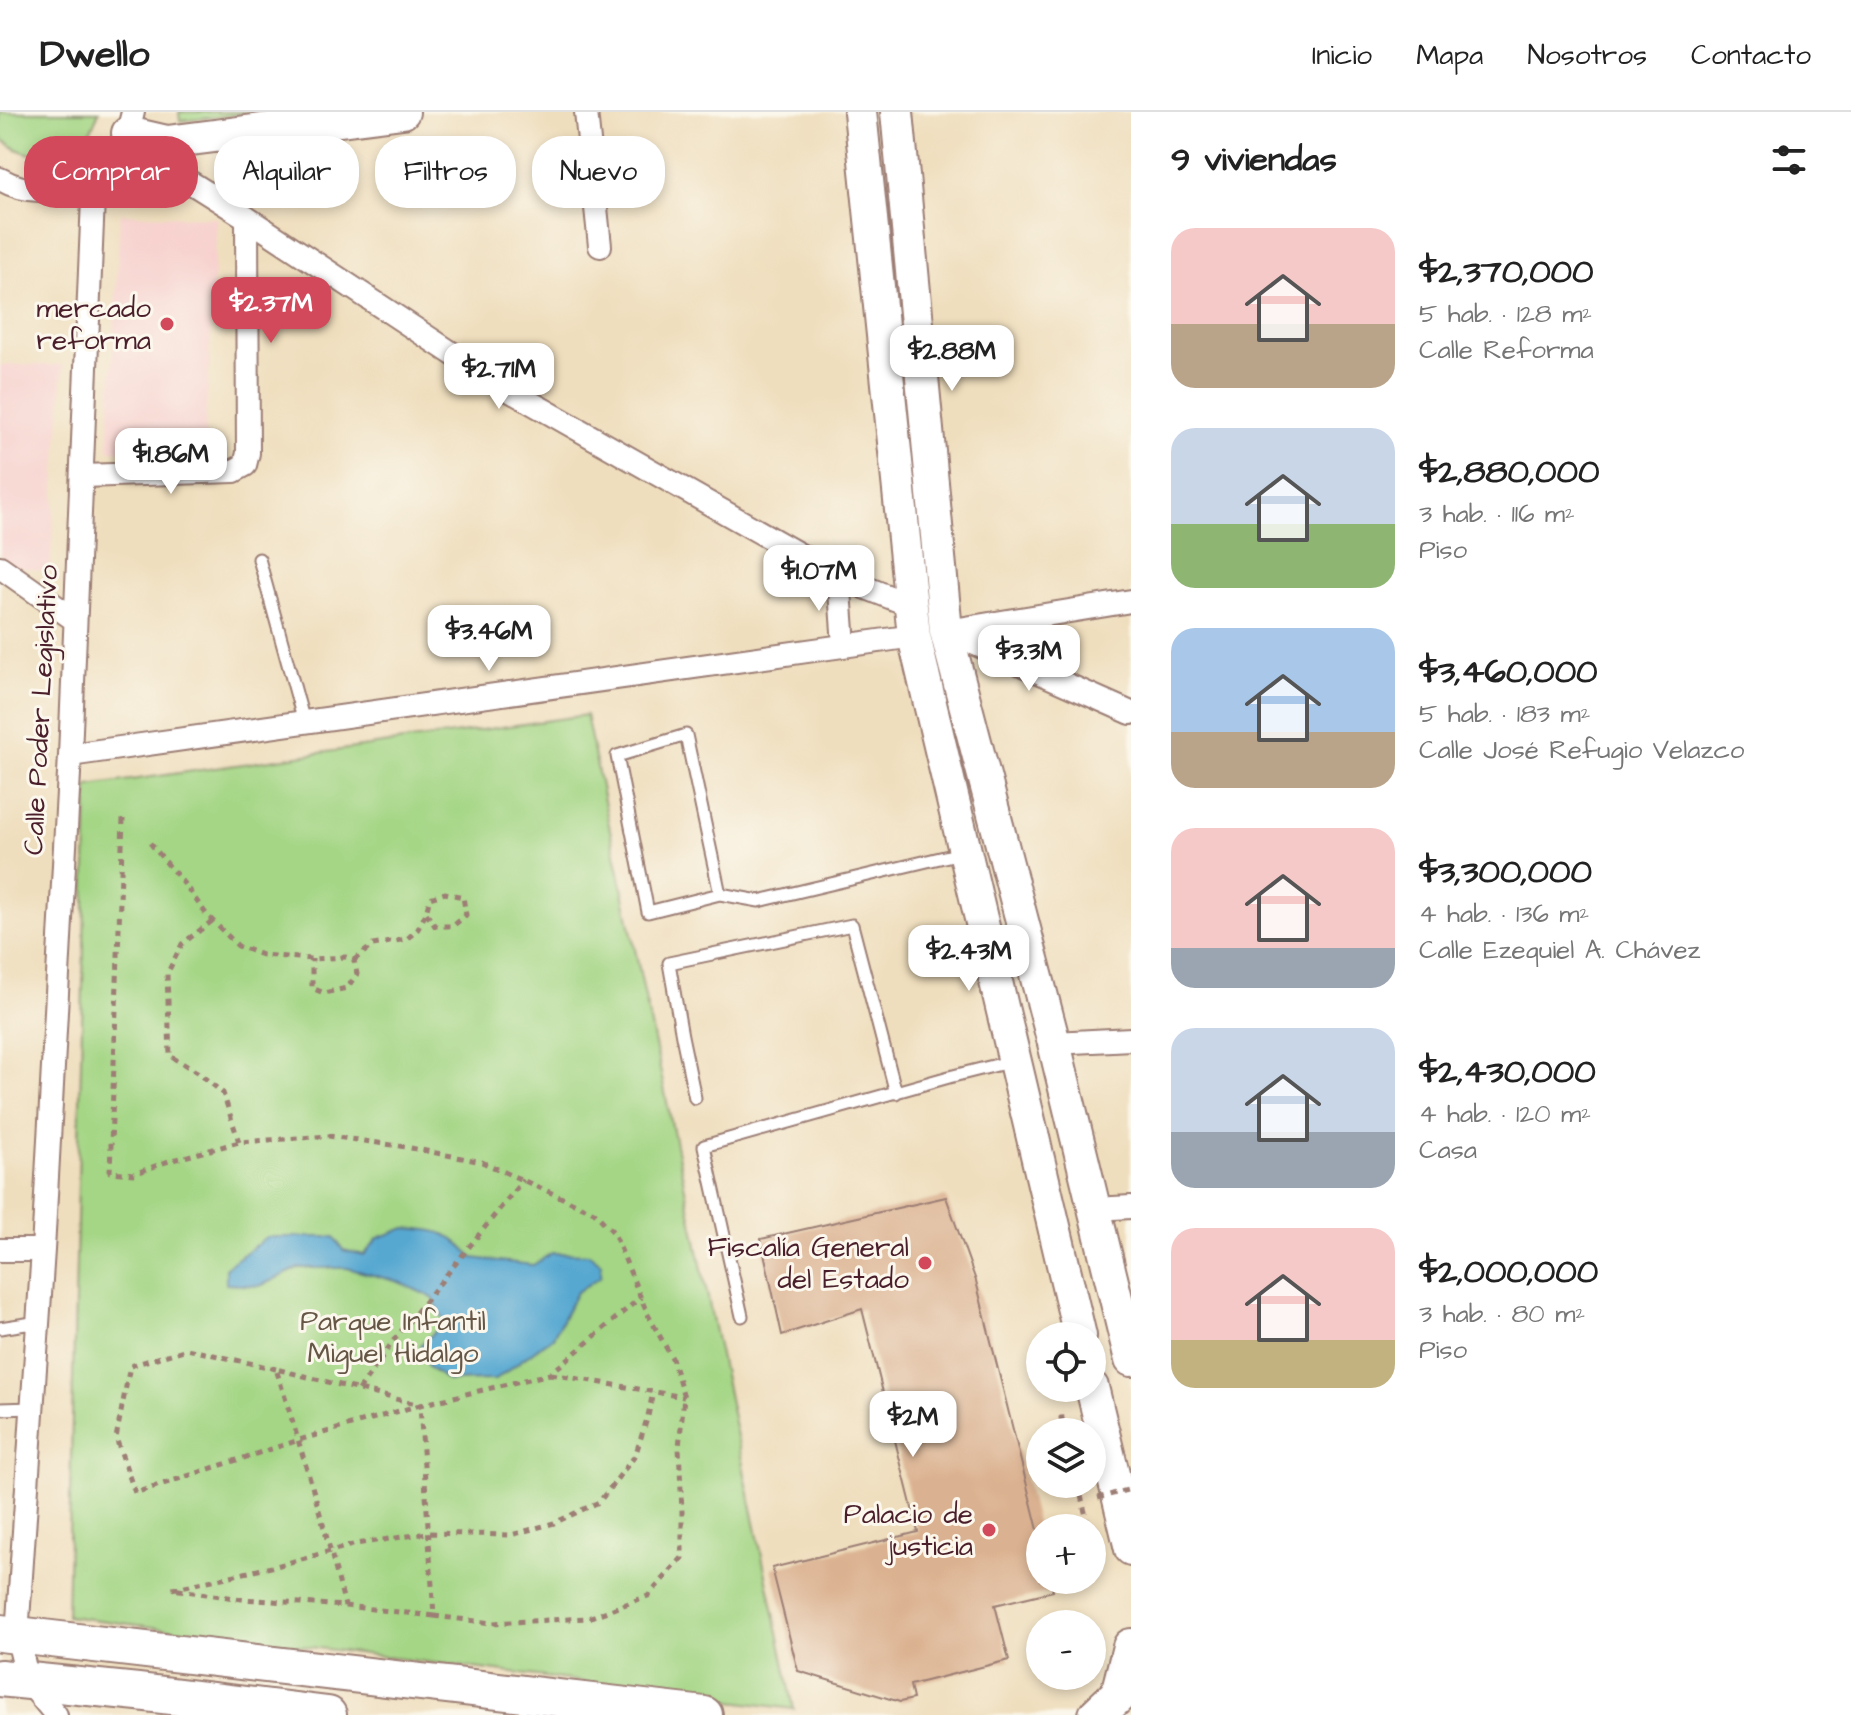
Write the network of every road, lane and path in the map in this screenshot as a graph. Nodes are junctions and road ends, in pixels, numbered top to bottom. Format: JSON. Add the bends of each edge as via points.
{"nodes":[{"id":1,"x":403,"y":112,"type":"edge"},
{"id":2,"x":586,"y":112,"type":"edge"},
{"id":3,"x":860,"y":112,"type":"edge"},
{"id":4,"x":897,"y":112,"type":"edge"},
{"id":5,"x":128,"y":129,"type":"edge"},
{"id":6,"x":2,"y":182,"type":"edge"},
{"id":7,"x":24,"y":188,"type":"edge"},
{"id":8,"x":93,"y":208,"type":"edge"},
{"id":9,"x":247,"y":218,"type":"junction"},
{"id":10,"x":600,"y":246,"type":"dead end"},
{"id":11,"x":83,"y":476,"type":"junction"},
{"id":12,"x":259,"y":559,"type":"dead end"},
{"id":13,"x":2,"y":573,"type":"edge"},
{"id":14,"x":839,"y":577,"type":"junction"},
{"id":15,"x":1131,"y":601,"type":"edge"},
{"id":16,"x":75,"y":620,"type":"junction"},
{"id":17,"x":913,"y":621,"type":"junction"},
{"id":18,"x":946,"y":631,"type":"junction"},
{"id":19,"x":844,"y":645,"type":"junction"},
{"id":20,"x":1131,"y":713,"type":"edge"},
{"id":21,"x":304,"y":722,"type":"junction"},
{"id":22,"x":70,"y":755,"type":"junction"},
{"id":23,"x":123,"y":819,"type":"dead end"},
{"id":24,"x":150,"y":843,"type":"dead end"},
{"id":25,"x":965,"y":853,"type":"junction"},
{"id":26,"x":720,"y":894,"type":"junction"},
{"id":27,"x":426,"y":913,"type":"junction"},
{"id":28,"x":212,"y":921,"type":"junction"},
{"id":29,"x":312,"y":959,"type":"junction"},
{"id":30,"x":354,"y":960,"type":"junction"},
{"id":31,"x":1131,"y":1039,"type":"edge"},
{"id":32,"x":1054,"y":1043,"type":"junction"},
{"id":33,"x":1013,"y":1060,"type":"junction"},
{"id":34,"x":896,"y":1093,"type":"junction"},
{"id":35,"x":695,"y":1098,"type":"dead end"},
{"id":36,"x":239,"y":1142,"type":"junction"},
{"id":37,"x":523,"y":1180,"type":"junction"},
{"id":38,"x":1131,"y":1207,"type":"edge"},
{"id":39,"x":1095,"y":1209,"type":"junction"},
{"id":40,"x":0,"y":1250,"type":"edge"},
{"id":41,"x":43,"y":1250,"type":"junction"},
{"id":42,"x":641,"y":1297,"type":"junction"},
{"id":43,"x":742,"y":1316,"type":"dead end"},
{"id":44,"x":39,"y":1322,"type":"junction"},
{"id":45,"x":1077,"y":1322,"type":"edge"},
{"id":46,"x":0,"y":1328,"type":"edge"},
{"id":47,"x":1131,"y":1360,"type":"edge"},
{"id":48,"x":276,"y":1369,"type":"junction"},
{"id":49,"x":550,"y":1374,"type":"junction"},
{"id":50,"x":359,"y":1390,"type":"junction"},
{"id":51,"x":653,"y":1392,"type":"junction"},
{"id":52,"x":684,"y":1397,"type":"junction"},
{"id":53,"x":1096,"y":1402,"type":"edge"},
{"id":54,"x":420,"y":1405,"type":"junction"},
{"id":55,"x":33,"y":1408,"type":"junction"},
{"id":56,"x":0,"y":1409,"type":"edge"},
{"id":57,"x":299,"y":1440,"type":"junction"},
{"id":58,"x":1131,"y":1489,"type":"edge"},
{"id":59,"x":1106,"y":1496,"type":"edge"},
{"id":60,"x":428,"y":1533,"type":"junction"},
{"id":61,"x":1131,"y":1549,"type":"edge"},
{"id":62,"x":331,"y":1551,"type":"junction"},
{"id":63,"x":345,"y":1606,"type":"junction"},
{"id":64,"x":434,"y":1616,"type":"junction"},
{"id":65,"x":9,"y":1634,"type":"edge"},
{"id":66,"x":1131,"y":1647,"type":"edge"},
{"id":67,"x":14,"y":1680,"type":"edge"},
{"id":68,"x":288,"y":1713,"type":"edge"},
{"id":69,"x":56,"y":1715,"type":"edge"},
{"id":70,"x":328,"y":1715,"type":"edge"},
{"id":71,"x":704,"y":1715,"type":"edge"},
{"id":72,"x":1097,"y":1715,"type":"edge"}],
"edges":[{"from":1,"to":5,"type":"main road","via":[[167,142]]},
{"from":2,"to":10,"type":"street"},
{"from":3,"to":17,"type":"main road"},
{"from":4,"to":18,"type":"main road"},
{"from":5,"to":9,"type":"street","via":[[174,172]]},
{"from":6,"to":7,"type":"street"},
{"from":8,"to":11,"type":"street","name":"Calle Poder Legislativo"},
{"from":9,"to":11,"type":"street","via":[[245,465],[234,471]]},
{"from":9,"to":14,"type":"street","via":[[500,385]]},
{"from":11,"to":16,"type":"street","name":"Calle Poder Legislativo"},
{"from":12,"to":21,"type":"lane"},
{"from":13,"to":16,"type":"street"},
{"from":14,"to":17,"type":"street"},
{"from":14,"to":19,"type":"street"},
{"from":15,"to":18,"type":"street"},
{"from":16,"to":22,"type":"street","name":"Calle Poder Legislativo"},
{"from":17,"to":19,"type":"street"},
{"from":17,"to":25,"type":"main road"},
{"from":18,"to":20,"type":"street"},
{"from":18,"to":32,"type":"main road"},
{"from":19,"to":21,"type":"street"},
{"from":21,"to":22,"type":"street"},
{"from":22,"to":41,"type":"street","name":"Calle Poder Legislativo"},
{"from":23,"to":36,"type":"path","via":[[110,1172],[134,1174]]},
{"from":24,"to":28,"type":"path"},
{"from":25,"to":26,"type":"lane","via":[[759,901]]},
{"from":25,"to":33,"type":"main road"},
{"from":26,"to":26,"type":"lane","via":[[686,735],[617,756],[648,912]]},
{"from":27,"to":27,"type":"path","via":[[430,898],[445,893],[463,897],[466,915],[453,926],[435,926]]},
{"from":27,"to":30,"type":"path","via":[[407,939],[373,945]]},
{"from":28,"to":29,"type":"path","via":[[238,946],[262,955]]},
{"from":28,"to":36,"type":"path","via":[[182,944],[167,974],[170,1056],[223,1093]]},
{"from":29,"to":30,"type":"path"},
{"from":29,"to":30,"type":"path","via":[[312,988],[324,993],[347,988],[357,974]]},
{"from":31,"to":32,"type":"street"},
{"from":32,"to":39,"type":"main road"},
{"from":33,"to":34,"type":"lane"},
{"from":33,"to":45,"type":"main road"},
{"from":34,"to":35,"type":"lane","via":[[852,925],[669,963]]},
{"from":34,"to":43,"type":"lane","via":[[704,1146]]},
{"from":36,"to":37,"type":"path","via":[[329,1136],[482,1162]]},
{"from":37,"to":42,"type":"path","via":[[594,1212],[614,1233]]},
{"from":37,"to":50,"type":"path"},
{"from":38,"to":39,"type":"street"},
{"from":39,"to":47,"type":"main road"},
{"from":40,"to":41,"type":"street"},
{"from":41,"to":44,"type":"street","name":"Calle Poder Legislativo"},
{"from":42,"to":49,"type":"path"},
{"from":42,"to":52,"type":"path","via":[[672,1358]]},
{"from":44,"to":46,"type":"lane"},
{"from":44,"to":55,"type":"street","name":"Calle Poder Legislativo"},
{"from":48,"to":50,"type":"path"},
{"from":48,"to":57,"type":"path"},
{"from":48,"to":57,"type":"path","via":[[187,1349],[130,1366],[116,1438],[135,1493]]},
{"from":49,"to":51,"type":"path"},
{"from":49,"to":54,"type":"path"},
{"from":50,"to":54,"type":"path"},
{"from":51,"to":52,"type":"path"},
{"from":51,"to":60,"type":"path","via":[[635,1456],[599,1502],[511,1535]]},
{"from":52,"to":64,"type":"path","via":[[679,1447],[682,1558],[648,1596],[588,1618],[492,1623]]},
{"from":53,"to":61,"type":"main road"},
{"from":54,"to":57,"type":"path"},
{"from":54,"to":60,"type":"path"},
{"from":55,"to":56,"type":"lane"},
{"from":55,"to":65,"type":"street","name":"Calle Poder Legislativo"},
{"from":57,"to":62,"type":"path"},
{"from":58,"to":59,"type":"path","bridge":true},
{"from":60,"to":62,"type":"path"},
{"from":60,"to":64,"type":"path"},
{"from":62,"to":63,"type":"path"},
{"from":62,"to":63,"type":"path","via":[[172,1589]]},
{"from":63,"to":64,"type":"path"},
{"from":65,"to":67,"type":"street","name":"Calle Poder Legislativo"},
{"from":65,"to":71,"type":"main road"},
{"from":66,"to":72,"type":"main road","via":[[1119,1694]]},
{"from":67,"to":68,"type":"main road"},
{"from":67,"to":69,"type":"street","name":"Calle Poder Legislativo"},
{"from":68,"to":70,"type":"main road"}]}
